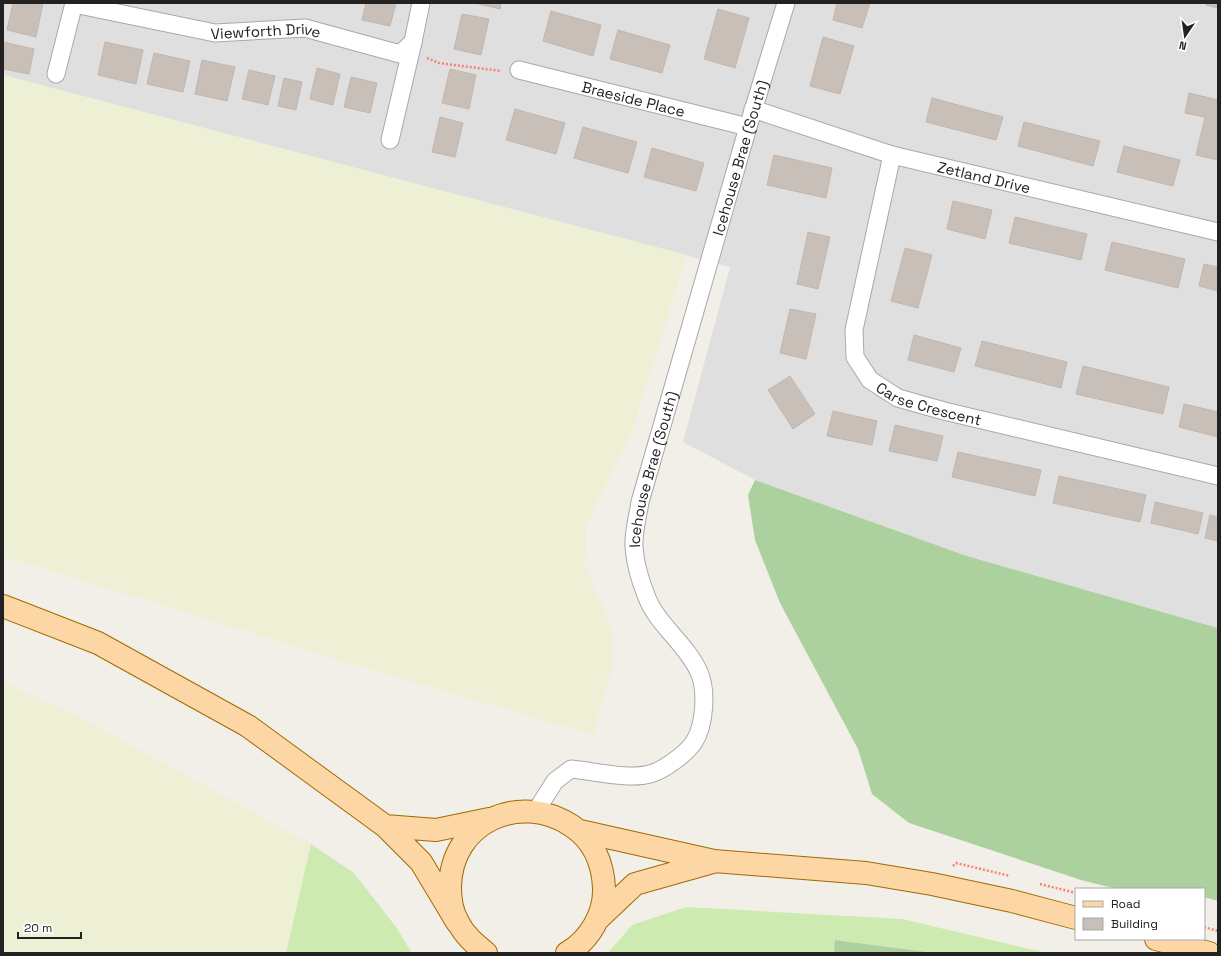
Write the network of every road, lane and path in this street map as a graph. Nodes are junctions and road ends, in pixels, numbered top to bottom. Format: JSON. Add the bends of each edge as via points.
{"nodes":[{"id":1,"x":421,"y":3,"type":"edge"},
{"id":2,"x":786,"y":3,"type":"edge"},
{"id":3,"x":74,"y":4,"type":"edge"},
{"id":4,"x":412,"y":47,"type":"junction"},
{"id":5,"x":520,"y":70,"type":"joint"},
{"id":6,"x":56,"y":74,"type":"dead end"},
{"id":7,"x":753,"y":109,"type":"junction"},
{"id":8,"x":748,"y":128,"type":"junction"},
{"id":9,"x":390,"y":140,"type":"dead end"},
{"id":10,"x":892,"y":156,"type":"junction"},
{"id":11,"x":1218,"y":232,"type":"edge"},
{"id":12,"x":1218,"y":476,"type":"edge"},
{"id":13,"x":3,"y":606,"type":"edge"},
{"id":14,"x":536,"y":811,"type":"junction"},
{"id":15,"x":494,"y":817,"type":"junction"},
{"id":16,"x":385,"y":826,"type":"junction"},
{"id":17,"x":580,"y":831,"type":"junction"},
{"id":18,"x":714,"y":862,"type":"junction"},
{"id":19,"x":1075,"y":918,"type":"edge"},
{"id":20,"x":597,"y":920,"type":"junction"},
{"id":21,"x":457,"y":922,"type":"junction"},
{"id":22,"x":1205,"y":927,"type":"edge"},
{"id":23,"x":1218,"y":931,"type":"edge"},
{"id":24,"x":1160,"y":940,"type":"edge"},
{"id":25,"x":486,"y":953,"type":"edge"},
{"id":26,"x":567,"y":953,"type":"edge"},
{"id":27,"x":1209,"y":953,"type":"edge"}],
"edges":[{"from":1,"to":4,"type":"street"},
{"from":2,"to":7,"type":"street","name":"Icehouse Brae (South)"},
{"from":3,"to":4,"type":"street","name":"Viewforth Drive","via":[[215,33],[305,28],[400,54]]},
{"from":3,"to":6,"type":"street"},
{"from":4,"to":5,"type":"path","via":[[439,63],[495,71]]},
{"from":4,"to":9,"type":"street"},
{"from":5,"to":8,"type":"street","name":"Braeside Place"},
{"from":7,"to":8,"type":"street","name":"Icehouse Brae (South)"},
{"from":7,"to":10,"type":"street","name":"Zetland Drive"},
{"from":8,"to":14,"type":"street","name":"Icehouse Brae (South)","via":[[640,502],[634,547],[646,597],[662,623],[685,649],[700,672],[704,695],[703,719],[694,743],[676,760],[652,773],[627,776],[571,769],[555,781]]},
{"from":10,"to":11,"type":"street","name":"Zetland Drive"},
{"from":10,"to":12,"type":"street","name":"Carse Crescent","via":[[854,330],[855,357],[870,380],[898,398],[944,411]]},
{"from":13,"to":16,"type":"main road","via":[[98,643],[248,726]]},
{"from":14,"to":15,"type":"main road","via":[[514,811]]},
{"from":14,"to":17,"type":"main road","via":[[560,818]]},
{"from":15,"to":16,"type":"main road","via":[[436,830]]},
{"from":15,"to":21,"type":"main road","via":[[474,831],[459,851],[451,874],[450,898]]},
{"from":16,"to":21,"type":"main road","via":[[421,862]]},
{"from":17,"to":18,"type":"main road"},
{"from":17,"to":20,"type":"main road","via":[[595,850],[603,873],[604,897]]},
{"from":18,"to":19,"type":"main road","via":[[866,873],[1012,901]]},
{"from":18,"to":20,"type":"main road","via":[[635,884]]},
{"from":20,"to":26,"type":"main road","via":[[587,936]]},
{"from":21,"to":25,"type":"main road","via":[[470,940]]},
{"from":22,"to":23,"type":"path"},
{"from":24,"to":27,"type":"main road"}]}
